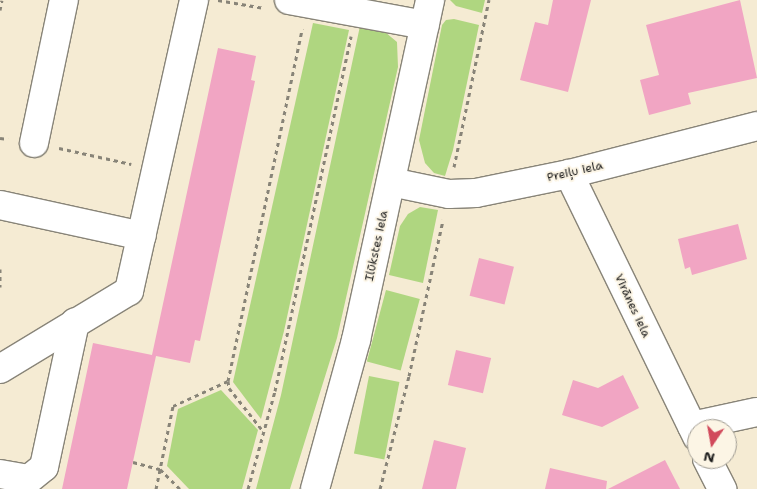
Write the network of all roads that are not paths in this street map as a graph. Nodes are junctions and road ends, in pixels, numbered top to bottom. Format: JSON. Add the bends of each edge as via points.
{"nodes":[{"id":1,"x":64,"y":0,"type":"edge"},
{"id":2,"x":194,"y":0,"type":"edge"},
{"id":3,"x":297,"y":1,"type":"edge"},
{"id":4,"x":428,"y":12,"type":"edge"},
{"id":5,"x":757,"y":126,"type":"edge"},
{"id":6,"x":34,"y":142,"type":"dead end"},
{"id":7,"x":569,"y":174,"type":"junction"},
{"id":8,"x":391,"y":182,"type":"junction"},
{"id":9,"x":0,"y":205,"type":"edge"},
{"id":10,"x":142,"y":236,"type":"junction"},
{"id":11,"x":75,"y":322,"type":"junction"},
{"id":12,"x":0,"y":369,"type":"edge"},
{"id":13,"x":757,"y":412,"type":"edge"},
{"id":14,"x":689,"y":419,"type":"edge"},
{"id":15,"x":735,"y":419,"type":"edge"},
{"id":16,"x":713,"y":469,"type":"edge"},
{"id":17,"x":0,"y":474,"type":"edge"},
{"id":18,"x":315,"y":489,"type":"edge"},
{"id":19,"x":722,"y":489,"type":"edge"}],
"edges":[{"from":1,"to":6,"type":"street"},
{"from":2,"to":10,"type":"street"},
{"from":3,"to":4,"type":"street","via":[[356,13]]},
{"from":4,"to":8,"type":"street","name":"Ilūkstes iela"},
{"from":5,"to":7,"type":"street","name":"Preiļu iela"},
{"from":7,"to":8,"type":"street","name":"Preiļu iela","via":[[476,193],[449,194]]},
{"from":7,"to":14,"type":"street","name":"Virānes iela"},
{"from":8,"to":18,"type":"street","name":"Ilūkstes iela","via":[[356,340]]},
{"from":9,"to":10,"type":"street"},
{"from":10,"to":11,"type":"street","via":[[129,291]]},
{"from":11,"to":12,"type":"street"},
{"from":11,"to":17,"type":"street","via":[[44,467],[29,479]]},
{"from":13,"to":15,"type":"street"},
{"from":16,"to":19,"type":"street"}]}
